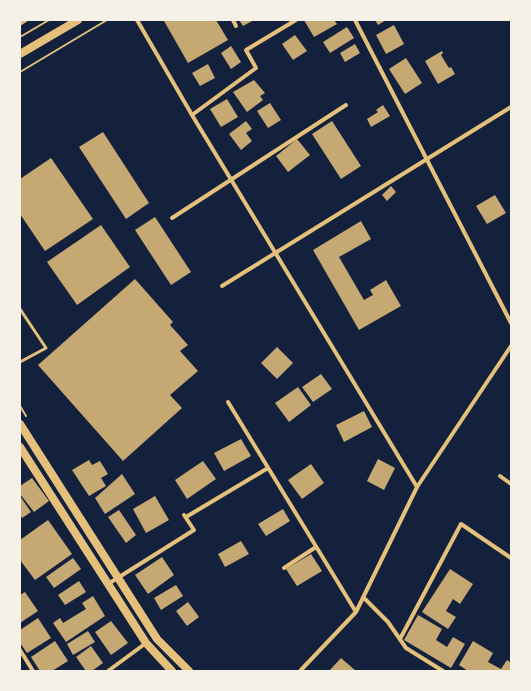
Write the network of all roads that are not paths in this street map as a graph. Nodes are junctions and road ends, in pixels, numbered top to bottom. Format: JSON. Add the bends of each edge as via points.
{"nodes":[{"id":1,"x":26,"y":20,"type":"edge"},
{"id":2,"x":78,"y":20,"type":"edge"},
{"id":3,"x":137,"y":20,"type":"edge"},
{"id":4,"x":233,"y":20,"type":"edge"},
{"id":5,"x":296,"y":20,"type":"edge"},
{"id":6,"x":355,"y":20,"type":"edge"},
{"id":7,"x":288,"y":22,"type":"edge"},
{"id":8,"x":20,"y":24,"type":"edge"},
{"id":9,"x":236,"y":26,"type":"dead end"},
{"id":10,"x":20,"y":54,"type":"edge"},
{"id":11,"x":346,"y":105,"type":"dead end"},
{"id":12,"x":511,"y":107,"type":"edge"},
{"id":13,"x":192,"y":115,"type":"junction"},
{"id":14,"x":426,"y":159,"type":"junction"},
{"id":15,"x":231,"y":180,"type":"junction"},
{"id":16,"x":172,"y":218,"type":"dead end"},
{"id":17,"x":275,"y":252,"type":"junction"},
{"id":18,"x":222,"y":286,"type":"dead end"},
{"id":19,"x":20,"y":309,"type":"edge"},
{"id":20,"x":511,"y":323,"type":"edge"},
{"id":21,"x":511,"y":346,"type":"edge"},
{"id":22,"x":20,"y":362,"type":"edge"},
{"id":23,"x":228,"y":402,"type":"dead end"},
{"id":24,"x":20,"y":424,"type":"edge"},
{"id":25,"x":20,"y":447,"type":"edge"},
{"id":26,"x":268,"y":468,"type":"junction"},
{"id":27,"x":500,"y":476,"type":"dead end"},
{"id":28,"x":511,"y":484,"type":"edge"},
{"id":29,"x":417,"y":487,"type":"junction"},
{"id":30,"x":316,"y":547,"type":"junction"},
{"id":31,"x":511,"y":558,"type":"edge"},
{"id":32,"x":284,"y":568,"type":"dead end"},
{"id":33,"x":119,"y":578,"type":"junction"},
{"id":34,"x":108,"y":584,"type":"junction"},
{"id":35,"x":363,"y":597,"type":"junction"},
{"id":36,"x":356,"y":612,"type":"junction"},
{"id":37,"x":400,"y":639,"type":"junction"},
{"id":38,"x":146,"y":643,"type":"junction"},
{"id":39,"x":20,"y":650,"type":"edge"},
{"id":40,"x":33,"y":671,"type":"edge"},
{"id":41,"x":108,"y":671,"type":"edge"},
{"id":42,"x":172,"y":671,"type":"edge"},
{"id":43,"x":190,"y":671,"type":"edge"},
{"id":44,"x":300,"y":671,"type":"edge"},
{"id":45,"x":443,"y":671,"type":"edge"}],
"edges":[{"from":1,"to":8,"type":"street"},
{"from":2,"to":10,"type":"main road"},
{"from":3,"to":13,"type":"street"},
{"from":4,"to":9,"type":"street"},
{"from":5,"to":7,"type":"street"},
{"from":6,"to":14,"type":"street"},
{"from":7,"to":13,"type":"street","via":[[246,50],[256,68]]},
{"from":11,"to":15,"type":"street"},
{"from":12,"to":14,"type":"street"},
{"from":13,"to":15,"type":"street"},
{"from":14,"to":17,"type":"street"},
{"from":14,"to":20,"type":"street"},
{"from":15,"to":16,"type":"street"},
{"from":15,"to":17,"type":"street"},
{"from":17,"to":18,"type":"street"},
{"from":17,"to":29,"type":"street"},
{"from":19,"to":22,"type":"lane","via":[[46,348]]},
{"from":21,"to":29,"type":"street"},
{"from":23,"to":26,"type":"street"},
{"from":24,"to":33,"type":"main road"},
{"from":25,"to":34,"type":"main road"},
{"from":26,"to":30,"type":"street"},
{"from":26,"to":33,"type":"street","via":[[185,516],[194,530]]},
{"from":27,"to":28,"type":"street"},
{"from":29,"to":35,"type":"street"},
{"from":30,"to":32,"type":"street"},
{"from":30,"to":36,"type":"street"},
{"from":31,"to":37,"type":"street","via":[[461,524]]},
{"from":33,"to":34,"type":"street"},
{"from":33,"to":43,"type":"main road","via":[[157,639]]},
{"from":34,"to":38,"type":"main road"},
{"from":35,"to":36,"type":"street"},
{"from":35,"to":37,"type":"street","via":[[388,622]]},
{"from":36,"to":44,"type":"street"},
{"from":37,"to":45,"type":"street","via":[[406,648]]},
{"from":38,"to":41,"type":"street"},
{"from":38,"to":42,"type":"main road"},
{"from":39,"to":40,"type":"street"}]}
